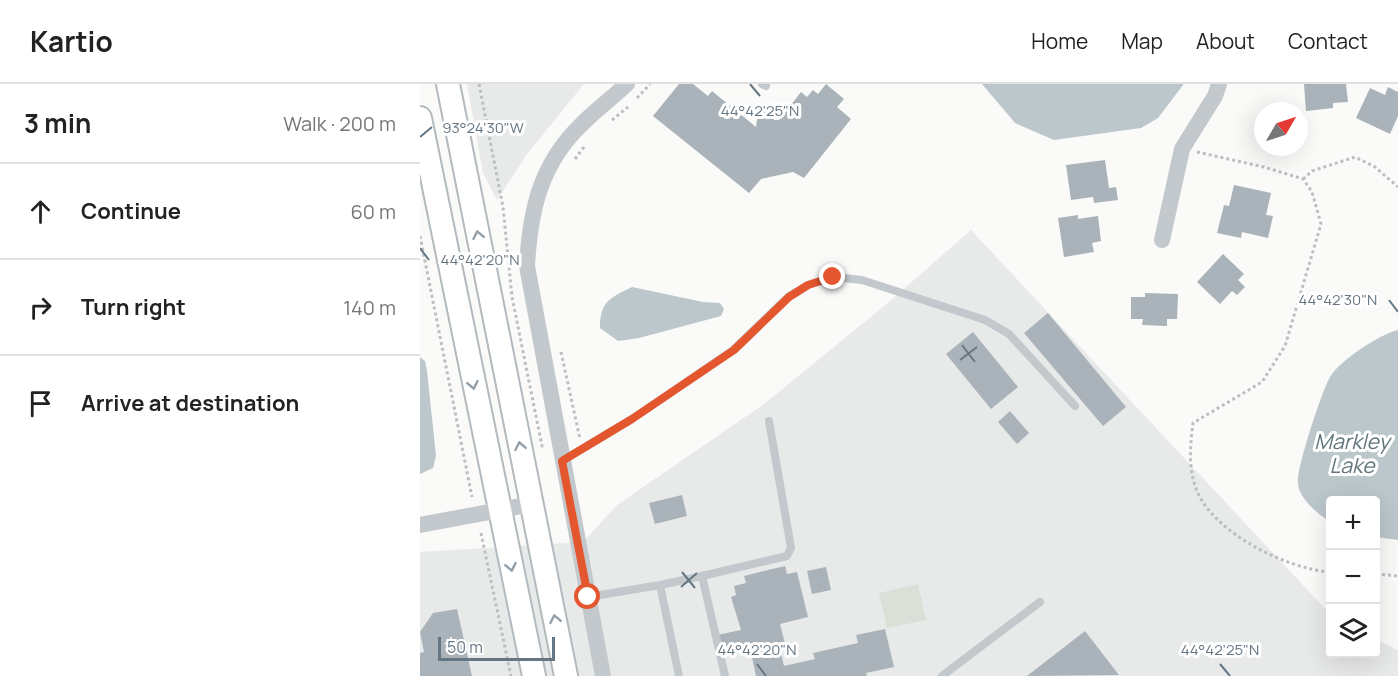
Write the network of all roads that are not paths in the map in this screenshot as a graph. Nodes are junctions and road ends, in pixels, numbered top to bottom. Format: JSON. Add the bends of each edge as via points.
{"nodes":[{"id":1,"x":448,"y":84,"type":"edge"},
{"id":2,"x":627,"y":84,"type":"edge"},
{"id":3,"x":1219,"y":84,"type":"edge"},
{"id":4,"x":420,"y":118,"type":"edge"},
{"id":5,"x":1162,"y":240,"type":"dead end"},
{"id":6,"x":1075,"y":406,"type":"dead end"},
{"id":7,"x":769,"y":421,"type":"dead end"},
{"id":8,"x":562,"y":461,"type":"junction"},
{"id":9,"x":532,"y":504,"type":"junction"},
{"id":10,"x":498,"y":510,"type":"junction"},
{"id":11,"x":420,"y":525,"type":"edge"},
{"id":12,"x":702,"y":576,"type":"junction"},
{"id":13,"x":660,"y":585,"type":"junction"},
{"id":14,"x":588,"y":597,"type":"junction"},
{"id":15,"x":1040,"y":602,"type":"dead end"},
{"id":16,"x":534,"y":676,"type":"edge"},
{"id":17,"x":566,"y":676,"type":"edge"},
{"id":18,"x":603,"y":676,"type":"edge"},
{"id":19,"x":679,"y":676,"type":"edge"},
{"id":20,"x":725,"y":676,"type":"edge"},
{"id":21,"x":942,"y":676,"type":"edge"}],
"edges":[{"from":9,"to":1,"type":"main road","one_way":true},
{"from":2,"to":8,"type":"street","via":[[560,149],[541,181],[529,223],[526,266]]},
{"from":3,"to":5,"type":"street","via":[[1182,149]]},
{"from":4,"to":10,"type":"main road","one_way":true},
{"from":6,"to":8,"type":"lane","via":[[1010,334],[985,320],[862,280],[833,277],[808,285],[789,297],[734,350]]},
{"from":7,"to":12,"type":"lane","via":[[791,548],[786,556]]},
{"from":8,"to":14,"type":"street"},
{"from":9,"to":10,"type":"street"},
{"from":17,"to":9,"type":"main road","one_way":true},
{"from":10,"to":11,"type":"street"},
{"from":10,"to":16,"type":"main road","one_way":true},
{"from":12,"to":13,"type":"lane"},
{"from":12,"to":20,"type":"lane"},
{"from":13,"to":14,"type":"lane"},
{"from":13,"to":19,"type":"lane"},
{"from":14,"to":18,"type":"street"},
{"from":15,"to":21,"type":"lane"}]}
